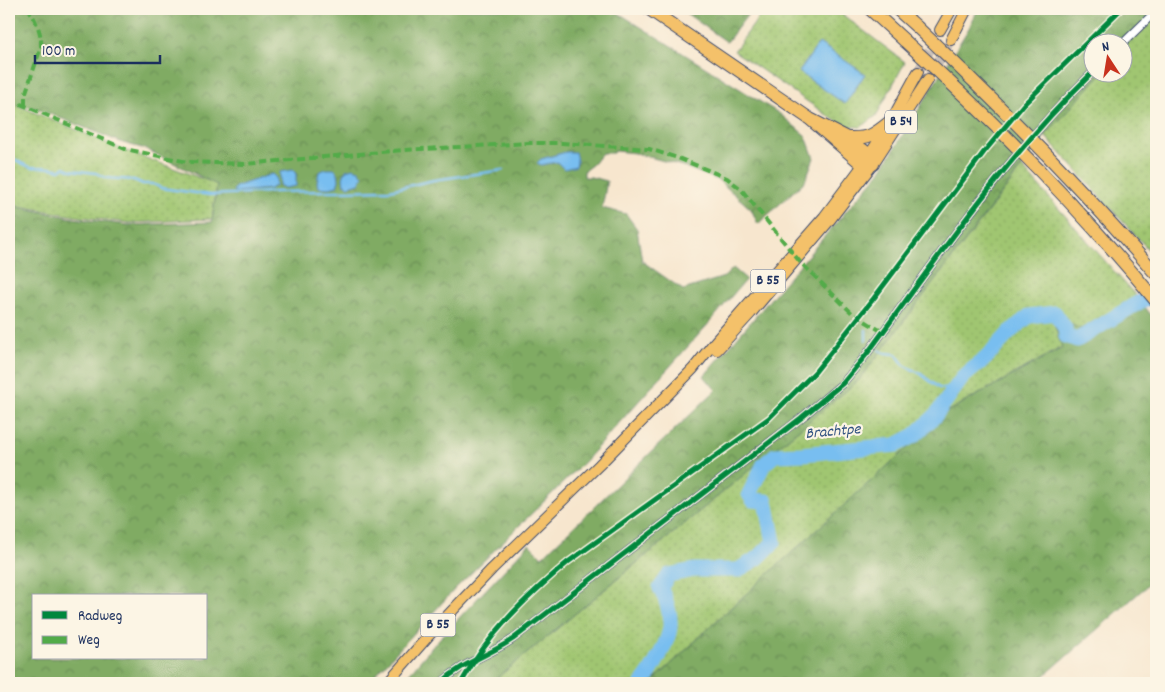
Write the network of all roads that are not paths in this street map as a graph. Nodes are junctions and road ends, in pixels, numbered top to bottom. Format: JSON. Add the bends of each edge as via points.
{"nodes":[{"id":1,"x":648,"y":9,"type":"edge"},
{"id":2,"x":870,"y":9,"type":"edge"},
{"id":3,"x":897,"y":9,"type":"edge"},
{"id":4,"x":952,"y":9,"type":"edge"},
{"id":5,"x":968,"y":9,"type":"edge"},
{"id":6,"x":1156,"y":11,"type":"edge"},
{"id":7,"x":940,"y":30,"type":"tunnel mouth"},
{"id":8,"x":1132,"y":34,"type":"edge"},
{"id":9,"x":951,"y":40,"type":"tunnel mouth"},
{"id":10,"x":918,"y":72,"type":"tunnel mouth"},
{"id":11,"x":928,"y":79,"type":"tunnel mouth"},
{"id":12,"x":1082,"y":82,"type":"edge"},
{"id":13,"x":810,"y":119,"type":"junction"},
{"id":14,"x":891,"y":121,"type":"junction"},
{"id":15,"x":847,"y":138,"type":"junction"},
{"id":16,"x":869,"y":161,"type":"junction"},
{"id":17,"x":1156,"y":274,"type":"edge"},
{"id":18,"x":1156,"y":302,"type":"edge"},
{"id":19,"x":387,"y":683,"type":"edge"},
{"id":20,"x":441,"y":683,"type":"edge"}],
"edges":[{"from":1,"to":13,"type":"highway"},
{"from":2,"to":18,"type":"highway","bridge":true,"via":[[1028,157]]},
{"from":3,"to":17,"type":"highway","bridge":true,"via":[[1023,129]]},
{"from":4,"to":7,"type":"main road"},
{"from":5,"to":9,"type":"main road"},
{"from":6,"to":8,"type":"street"},
{"from":10,"to":14,"type":"main road","number":"B 54"},
{"from":11,"to":16,"type":"main road","number":"B 54"},
{"from":12,"to":20,"type":"street","via":[[1001,173],[843,383],[513,639],[466,663]]},
{"from":13,"to":15,"type":"highway"},
{"from":13,"to":16,"type":"highway"},
{"from":14,"to":15,"type":"highway","via":[[873,136]]},
{"from":14,"to":16,"type":"main road","number":"B 55"},
{"from":15,"to":16,"type":"highway"},
{"from":16,"to":19,"type":"main road","number":"B 55","via":[[751,313],[492,569]]}]}
